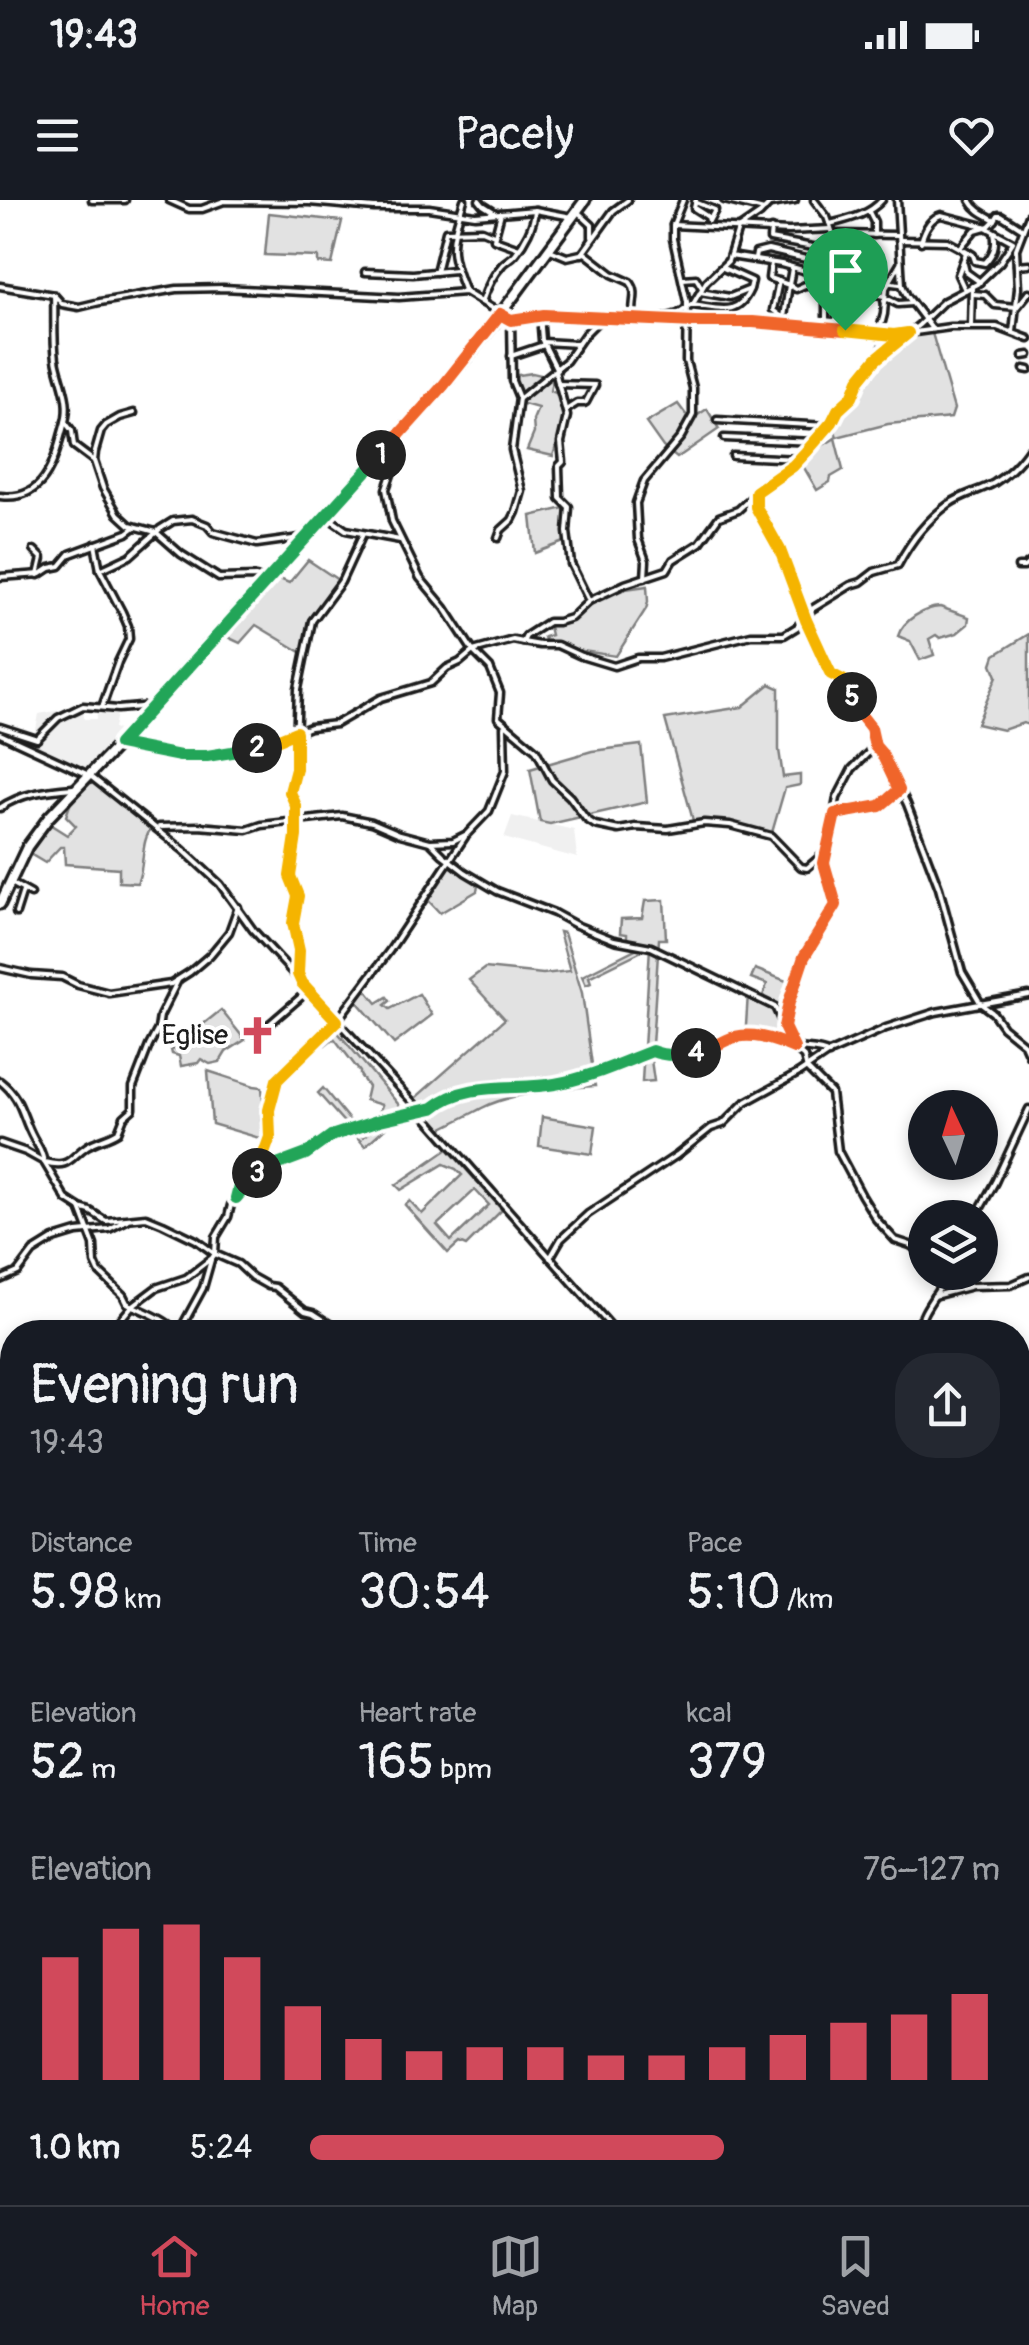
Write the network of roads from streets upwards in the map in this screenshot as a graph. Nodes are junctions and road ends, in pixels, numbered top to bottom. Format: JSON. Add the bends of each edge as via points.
{"nodes":[{"id":1,"x":92,"y":200,"type":"edge"},
{"id":2,"x":125,"y":200,"type":"edge"},
{"id":3,"x":169,"y":200,"type":"edge"},
{"id":4,"x":223,"y":200,"type":"edge"},
{"id":5,"x":464,"y":200,"type":"edge"},
{"id":6,"x":480,"y":200,"type":"edge"},
{"id":7,"x":585,"y":200,"type":"edge"},
{"id":8,"x":628,"y":200,"type":"edge"},
{"id":9,"x":683,"y":200,"type":"edge"},
{"id":10,"x":727,"y":200,"type":"edge"},
{"id":11,"x":795,"y":200,"type":"edge"},
{"id":12,"x":826,"y":200,"type":"edge"},
{"id":13,"x":882,"y":200,"type":"edge"},
{"id":14,"x":897,"y":200,"type":"edge"},
{"id":15,"x":970,"y":200,"type":"edge"},
{"id":16,"x":695,"y":201,"type":"edge"},
{"id":17,"x":815,"y":201,"type":"edge"},
{"id":18,"x":905,"y":201,"type":"edge"},
{"id":19,"x":772,"y":202,"type":"edge"},
{"id":20,"x":750,"y":203,"type":"edge"},
{"id":21,"x":897,"y":209,"type":"junction"},
{"id":22,"x":535,"y":210,"type":"junction"},
{"id":23,"x":764,"y":210,"type":"junction"},
{"id":24,"x":460,"y":212,"type":"junction"},
{"id":25,"x":868,"y":212,"type":"junction"},
{"id":26,"x":498,"y":213,"type":"junction"},
{"id":27,"x":574,"y":214,"type":"junction"},
{"id":28,"x":1029,"y":215,"type":"edge"},
{"id":29,"x":755,"y":218,"type":"junction"},
{"id":30,"x":995,"y":220,"type":"junction"},
{"id":31,"x":709,"y":224,"type":"junction"},
{"id":32,"x":673,"y":226,"type":"junction"},
{"id":33,"x":984,"y":226,"type":"junction"},
{"id":34,"x":738,"y":228,"type":"junction"},
{"id":35,"x":756,"y":229,"type":"junction"},
{"id":36,"x":771,"y":229,"type":"junction"},
{"id":37,"x":832,"y":229,"type":"junction"},
{"id":38,"x":1023,"y":229,"type":"junction"},
{"id":39,"x":454,"y":230,"type":"junction"},
{"id":40,"x":994,"y":231,"type":"junction"},
{"id":41,"x":494,"y":236,"type":"junction"},
{"id":42,"x":874,"y":236,"type":"junction"},
{"id":43,"x":592,"y":238,"type":"junction"},
{"id":44,"x":901,"y":238,"type":"junction"},
{"id":45,"x":770,"y":239,"type":"junction"},
{"id":46,"x":836,"y":242,"type":"junction"},
{"id":47,"x":922,"y":242,"type":"junction"},
{"id":48,"x":806,"y":246,"type":"junction"},
{"id":49,"x":519,"y":248,"type":"junction"},
{"id":50,"x":962,"y":249,"type":"junction"},
{"id":51,"x":550,"y":250,"type":"junction"},
{"id":52,"x":768,"y":250,"type":"junction"},
{"id":53,"x":834,"y":251,"type":"junction"},
{"id":54,"x":582,"y":254,"type":"junction"},
{"id":55,"x":730,"y":256,"type":"junction"},
{"id":56,"x":803,"y":258,"type":"junction"},
{"id":57,"x":755,"y":259,"type":"junction"},
{"id":58,"x":902,"y":261,"type":"junction"},
{"id":59,"x":858,"y":262,"type":"junction"},
{"id":60,"x":963,"y":262,"type":"junction"},
{"id":61,"x":771,"y":263,"type":"junction"},
{"id":62,"x":985,"y":263,"type":"junction"},
{"id":63,"x":1029,"y":264,"type":"edge"},
{"id":64,"x":1017,"y":265,"type":"junction"},
{"id":65,"x":792,"y":267,"type":"junction"},
{"id":66,"x":831,"y":267,"type":"junction"},
{"id":67,"x":723,"y":268,"type":"junction"},
{"id":68,"x":992,"y":268,"type":"junction"},
{"id":69,"x":456,"y":269,"type":"junction"},
{"id":70,"x":844,"y":269,"type":"junction"},
{"id":71,"x":365,"y":272,"type":"dead end"},
{"id":72,"x":436,"y":272,"type":"junction"},
{"id":73,"x":827,"y":276,"type":"junction"},
{"id":74,"x":682,"y":279,"type":"junction"},
{"id":75,"x":876,"y":281,"type":"junction"},
{"id":76,"x":888,"y":281,"type":"junction"},
{"id":77,"x":779,"y":282,"type":"junction"},
{"id":78,"x":980,"y":282,"type":"junction"},
{"id":79,"x":789,"y":285,"type":"junction"},
{"id":80,"x":902,"y":285,"type":"junction"},
{"id":81,"x":0,"y":286,"type":"edge"},
{"id":82,"x":825,"y":286,"type":"junction"},
{"id":83,"x":972,"y":286,"type":"junction"},
{"id":84,"x":869,"y":287,"type":"junction"},
{"id":85,"x":750,"y":289,"type":"junction"},
{"id":86,"x":701,"y":290,"type":"junction"},
{"id":87,"x":964,"y":290,"type":"junction"},
{"id":88,"x":465,"y":292,"type":"junction"},
{"id":89,"x":1029,"y":292,"type":"edge"},
{"id":90,"x":973,"y":294,"type":"junction"},
{"id":91,"x":54,"y":295,"type":"junction"},
{"id":92,"x":884,"y":298,"type":"junction"},
{"id":93,"x":482,"y":302,"type":"junction"},
{"id":94,"x":912,"y":303,"type":"junction"},
{"id":95,"x":1017,"y":306,"type":"junction"},
{"id":96,"x":690,"y":307,"type":"junction"},
{"id":97,"x":500,"y":314,"type":"junction"},
{"id":98,"x":540,"y":315,"type":"junction"},
{"id":99,"x":784,"y":317,"type":"junction"},
{"id":100,"x":589,"y":318,"type":"junction"},
{"id":101,"x":600,"y":318,"type":"junction"},
{"id":102,"x":635,"y":318,"type":"junction"},
{"id":103,"x":655,"y":319,"type":"junction"},
{"id":104,"x":511,"y":320,"type":"junction"},
{"id":105,"x":926,"y":320,"type":"junction"},
{"id":106,"x":688,"y":321,"type":"junction"},
{"id":107,"x":971,"y":326,"type":"junction"},
{"id":108,"x":795,"y":327,"type":"junction"},
{"id":109,"x":932,"y":328,"type":"junction"},
{"id":110,"x":590,"y":329,"type":"junction"},
{"id":111,"x":826,"y":329,"type":"junction"},
{"id":112,"x":1013,"y":332,"type":"junction"},
{"id":113,"x":908,"y":333,"type":"junction"},
{"id":114,"x":879,"y":334,"type":"junction"},
{"id":115,"x":1029,"y":339,"type":"edge"},
{"id":116,"x":543,"y":343,"type":"junction"},
{"id":117,"x":579,"y":344,"type":"junction"},
{"id":118,"x":511,"y":356,"type":"junction"},
{"id":119,"x":556,"y":371,"type":"junction"},
{"id":120,"x":558,"y":384,"type":"junction"},
{"id":121,"x":518,"y":400,"type":"junction"},
{"id":122,"x":566,"y":410,"type":"junction"},
{"id":123,"x":134,"y":413,"type":"dead end"},
{"id":124,"x":717,"y":420,"type":"dead end"},
{"id":125,"x":65,"y":422,"type":"junction"},
{"id":126,"x":828,"y":426,"type":"junction"},
{"id":127,"x":724,"y":438,"type":"dead end"},
{"id":128,"x":393,"y":442,"type":"junction"},
{"id":129,"x":814,"y":442,"type":"junction"},
{"id":130,"x":1029,"y":450,"type":"edge"},
{"id":131,"x":733,"y":456,"type":"dead end"},
{"id":132,"x":799,"y":459,"type":"junction"},
{"id":133,"x":94,"y":461,"type":"junction"},
{"id":134,"x":756,"y":492,"type":"junction"},
{"id":135,"x":0,"y":496,"type":"edge"},
{"id":136,"x":326,"y":516,"type":"junction"},
{"id":137,"x":135,"y":527,"type":"junction"},
{"id":138,"x":156,"y":532,"type":"junction"},
{"id":139,"x":363,"y":534,"type":"junction"},
{"id":140,"x":305,"y":538,"type":"junction"},
{"id":141,"x":498,"y":538,"type":"dead end"},
{"id":142,"x":400,"y":540,"type":"junction"},
{"id":143,"x":95,"y":544,"type":"junction"},
{"id":144,"x":34,"y":550,"type":"dead end"},
{"id":145,"x":1029,"y":563,"type":"edge"},
{"id":146,"x":1018,"y":567,"type":"dead end"},
{"id":147,"x":100,"y":570,"type":"junction"},
{"id":148,"x":38,"y":575,"type":"junction"},
{"id":149,"x":0,"y":576,"type":"edge"},
{"id":150,"x":645,"y":578,"type":"junction"},
{"id":151,"x":266,"y":581,"type":"junction"},
{"id":152,"x":589,"y":601,"type":"junction"},
{"id":153,"x":804,"y":616,"type":"junction"},
{"id":154,"x":523,"y":642,"type":"junction"},
{"id":155,"x":473,"y":652,"type":"junction"},
{"id":156,"x":102,"y":706,"type":"junction"},
{"id":157,"x":154,"y":706,"type":"junction"},
{"id":158,"x":503,"y":722,"type":"junction"},
{"id":159,"x":0,"y":730,"type":"edge"},
{"id":160,"x":296,"y":732,"type":"junction"},
{"id":161,"x":119,"y":744,"type":"junction"},
{"id":162,"x":875,"y":746,"type":"junction"},
{"id":163,"x":89,"y":775,"type":"junction"},
{"id":164,"x":78,"y":788,"type":"junction"},
{"id":165,"x":899,"y":790,"type":"junction"},
{"id":166,"x":0,"y":808,"type":"edge"},
{"id":167,"x":835,"y":814,"type":"junction"},
{"id":168,"x":295,"y":820,"type":"junction"},
{"id":169,"x":156,"y":828,"type":"junction"},
{"id":170,"x":467,"y":834,"type":"junction"},
{"id":171,"x":430,"y":842,"type":"junction"},
{"id":172,"x":827,"y":851,"type":"junction"},
{"id":173,"x":450,"y":860,"type":"junction"},
{"id":174,"x":10,"y":882,"type":"junction"},
{"id":175,"x":22,"y":890,"type":"junction"},
{"id":176,"x":30,"y":894,"type":"dead end"},
{"id":177,"x":1,"y":899,"type":"edge"},
{"id":178,"x":238,"y":907,"type":"junction"},
{"id":179,"x":16,"y":913,"type":"dead end"},
{"id":180,"x":0,"y":968,"type":"edge"},
{"id":181,"x":178,"y":980,"type":"junction"},
{"id":182,"x":302,"y":983,"type":"junction"},
{"id":183,"x":309,"y":990,"type":"junction"},
{"id":184,"x":1029,"y":995,"type":"edge"},
{"id":185,"x":981,"y":1004,"type":"junction"},
{"id":186,"x":337,"y":1021,"type":"junction"},
{"id":187,"x":784,"y":1027,"type":"junction"},
{"id":188,"x":266,"y":1028,"type":"dead end"},
{"id":189,"x":794,"y":1048,"type":"junction"},
{"id":190,"x":829,"y":1054,"type":"junction"},
{"id":191,"x":1029,"y":1055,"type":"edge"},
{"id":192,"x":807,"y":1069,"type":"junction"},
{"id":193,"x":0,"y":1081,"type":"edge"},
{"id":194,"x":419,"y":1109,"type":"junction"},
{"id":195,"x":1029,"y":1109,"type":"edge"},
{"id":196,"x":0,"y":1143,"type":"edge"},
{"id":197,"x":44,"y":1162,"type":"junction"},
{"id":198,"x":258,"y":1172,"type":"junction"},
{"id":199,"x":985,"y":1200,"type":"edge"},
{"id":200,"x":80,"y":1208,"type":"junction"},
{"id":201,"x":132,"y":1218,"type":"junction"},
{"id":202,"x":90,"y":1231,"type":"junction"},
{"id":203,"x":908,"y":1243,"type":"edge"},
{"id":204,"x":213,"y":1256,"type":"junction"},
{"id":205,"x":550,"y":1258,"type":"junction"},
{"id":206,"x":1029,"y":1278,"type":"edge"},
{"id":207,"x":0,"y":1280,"type":"edge"},
{"id":208,"x":938,"y":1290,"type":"edge"},
{"id":209,"x":934,"y":1296,"type":"junction"},
{"id":210,"x":132,"y":1306,"type":"junction"},
{"id":211,"x":120,"y":1320,"type":"edge"},
{"id":212,"x":162,"y":1320,"type":"edge"},
{"id":213,"x":185,"y":1320,"type":"edge"},
{"id":214,"x":324,"y":1320,"type":"edge"},
{"id":215,"x":605,"y":1320,"type":"edge"},
{"id":216,"x":920,"y":1320,"type":"edge"}],
"edges":[{"from":1,"to":2,"type":"street"},
{"from":3,"to":4,"type":"street","via":[[197,210]]},
{"from":4,"to":24,"type":"street"},
{"from":5,"to":24,"type":"street"},
{"from":6,"to":26,"type":"street"},
{"from":7,"to":27,"type":"street"},
{"from":8,"to":43,"type":"street"},
{"from":9,"to":32,"type":"street"},
{"from":10,"to":20,"type":"street"},
{"from":11,"to":19,"type":"street"},
{"from":12,"to":17,"type":"street"},
{"from":13,"to":25,"type":"street"},
{"from":14,"to":21,"type":"street"},
{"from":15,"to":30,"type":"street"},
{"from":16,"to":31,"type":"street"},
{"from":16,"to":31,"type":"street","via":[[715,210]]},
{"from":17,"to":37,"type":"street"},
{"from":18,"to":21,"type":"street"},
{"from":19,"to":23,"type":"street"},
{"from":20,"to":23,"type":"street"},
{"from":21,"to":44,"type":"street"},
{"from":22,"to":26,"type":"street"},
{"from":22,"to":27,"type":"street"},
{"from":22,"to":49,"type":"street"},
{"from":23,"to":29,"type":"street"},
{"from":24,"to":26,"type":"street"},
{"from":24,"to":39,"type":"street"},
{"from":25,"to":37,"type":"street"},
{"from":25,"to":42,"type":"street"},
{"from":26,"to":41,"type":"street"},
{"from":27,"to":43,"type":"street","via":[[592,225]]},
{"from":27,"to":51,"type":"street"},
{"from":28,"to":38,"type":"street"},
{"from":29,"to":34,"type":"street"},
{"from":29,"to":35,"type":"street"},
{"from":30,"to":33,"type":"street"},
{"from":30,"to":38,"type":"street","via":[[1000,215]]},
{"from":31,"to":32,"type":"street"},
{"from":31,"to":34,"type":"street"},
{"from":32,"to":74,"type":"street"},
{"from":33,"to":40,"type":"street"},
{"from":33,"to":47,"type":"street","via":[[938,215]]},
{"from":33,"to":50,"type":"street"},
{"from":34,"to":35,"type":"street"},
{"from":34,"to":55,"type":"street"},
{"from":35,"to":36,"type":"street"},
{"from":36,"to":37,"type":"street"},
{"from":36,"to":45,"type":"street"},
{"from":37,"to":42,"type":"street"},
{"from":37,"to":46,"type":"street"},
{"from":38,"to":64,"type":"street"},
{"from":39,"to":41,"type":"street"},
{"from":39,"to":69,"type":"street"},
{"from":39,"to":72,"type":"street","via":[[445,232]]},
{"from":40,"to":62,"type":"street","via":[[994,252]]},
{"from":40,"to":68,"type":"street","via":[[1014,242]]},
{"from":41,"to":49,"type":"street"},
{"from":42,"to":44,"type":"street"},
{"from":43,"to":54,"type":"street"},
{"from":44,"to":47,"type":"street"},
{"from":44,"to":58,"type":"street"},
{"from":45,"to":48,"type":"street"},
{"from":45,"to":52,"type":"street"},
{"from":46,"to":53,"type":"street"},
{"from":46,"to":59,"type":"street"},
{"from":47,"to":50,"type":"street"},
{"from":48,"to":53,"type":"street"},
{"from":48,"to":56,"type":"street"},
{"from":49,"to":93,"type":"street"},
{"from":50,"to":60,"type":"street"},
{"from":50,"to":62,"type":"street"},
{"from":51,"to":54,"type":"street","via":[[564,257]]},
{"from":51,"to":97,"type":"street"},
{"from":52,"to":56,"type":"street"},
{"from":52,"to":57,"type":"street"},
{"from":53,"to":66,"type":"street"},
{"from":54,"to":102,"type":"street","via":[[633,285]]},
{"from":55,"to":57,"type":"street"},
{"from":55,"to":67,"type":"street"},
{"from":56,"to":66,"type":"street"},
{"from":57,"to":61,"type":"street"},
{"from":58,"to":76,"type":"street"},
{"from":58,"to":80,"type":"street"},
{"from":59,"to":70,"type":"street"},
{"from":59,"to":75,"type":"street"},
{"from":60,"to":78,"type":"street"},
{"from":60,"to":87,"type":"street","via":[[958,275]]},
{"from":61,"to":65,"type":"street"},
{"from":61,"to":77,"type":"street","via":[[768,278]]},
{"from":62,"to":68,"type":"street"},
{"from":63,"to":64,"type":"street"},
{"from":64,"to":95,"type":"street"},
{"from":65,"to":73,"type":"street"},
{"from":65,"to":79,"type":"street"},
{"from":66,"to":70,"type":"street"},
{"from":66,"to":73,"type":"street"},
{"from":67,"to":85,"type":"street","via":[[752,281]]},
{"from":67,"to":86,"type":"street"},
{"from":68,"to":78,"type":"street"},
{"from":69,"to":72,"type":"street"},
{"from":69,"to":88,"type":"street"},
{"from":70,"to":82,"type":"street","via":[[843,286]]},
{"from":71,"to":72,"type":"street"},
{"from":73,"to":82,"type":"street"},
{"from":74,"to":86,"type":"street","via":[[696,278]]},
{"from":74,"to":96,"type":"street"},
{"from":75,"to":76,"type":"street"},
{"from":75,"to":84,"type":"street"},
{"from":76,"to":80,"type":"street"},
{"from":76,"to":92,"type":"street"},
{"from":77,"to":79,"type":"street"},
{"from":77,"to":99,"type":"street","via":[[773,308]]},
{"from":78,"to":83,"type":"street"},
{"from":79,"to":82,"type":"street"},
{"from":79,"to":99,"type":"street"},
{"from":80,"to":94,"type":"street"},
{"from":81,"to":91,"type":"street"},
{"from":82,"to":111,"type":"street"},
{"from":83,"to":87,"type":"street"},
{"from":83,"to":90,"type":"street"},
{"from":84,"to":92,"type":"street"},
{"from":84,"to":111,"type":"street"},
{"from":85,"to":86,"type":"street","via":[[730,296]]},
{"from":85,"to":96,"type":"street","via":[[730,310]]},
{"from":86,"to":96,"type":"street"},
{"from":87,"to":105,"type":"street"},
{"from":88,"to":91,"type":"street","via":[[399,297],[223,288],[79,307]]},
{"from":88,"to":93,"type":"street"},
{"from":89,"to":95,"type":"street"},
{"from":90,"to":95,"type":"street"},
{"from":90,"to":107,"type":"street"},
{"from":91,"to":125,"type":"street"},
{"from":92,"to":94,"type":"street"},
{"from":92,"to":114,"type":"street"},
{"from":93,"to":97,"type":"street"},
{"from":94,"to":105,"type":"street"},
{"from":95,"to":112,"type":"street"},
{"from":96,"to":103,"type":"street"},
{"from":96,"to":106,"type":"street"},
{"from":97,"to":104,"type":"street"},
{"from":97,"to":128,"type":"street"},
{"from":98,"to":100,"type":"street"},
{"from":98,"to":104,"type":"street"},
{"from":98,"to":116,"type":"street"},
{"from":99,"to":108,"type":"street"},
{"from":100,"to":101,"type":"street"},
{"from":100,"to":110,"type":"street"},
{"from":101,"to":102,"type":"street"},
{"from":101,"to":110,"type":"street"},
{"from":102,"to":103,"type":"street"},
{"from":103,"to":106,"type":"street"},
{"from":104,"to":118,"type":"street"},
{"from":105,"to":109,"type":"street"},
{"from":105,"to":113,"type":"street"},
{"from":106,"to":108,"type":"street"},
{"from":106,"to":150,"type":"street","via":[[694,415],[644,482],[635,507]]},
{"from":107,"to":109,"type":"street"},
{"from":107,"to":112,"type":"street"},
{"from":108,"to":111,"type":"street"},
{"from":109,"to":113,"type":"street"},
{"from":110,"to":117,"type":"street"},
{"from":111,"to":114,"type":"street"},
{"from":112,"to":115,"type":"street"},
{"from":113,"to":114,"type":"street"},
{"from":113,"to":126,"type":"street","via":[[876,359]]},
{"from":116,"to":117,"type":"street"},
{"from":116,"to":118,"type":"street"},
{"from":116,"to":119,"type":"street"},
{"from":117,"to":119,"type":"street"},
{"from":118,"to":121,"type":"street"},
{"from":119,"to":120,"type":"street"},
{"from":119,"to":121,"type":"street"},
{"from":120,"to":122,"type":"street"},
{"from":120,"to":122,"type":"street","via":[[595,385],[585,402]]},
{"from":121,"to":141,"type":"street","via":[[512,450],[522,495]]},
{"from":122,"to":152,"type":"street","via":[[558,489],[569,507],[570,564]]},
{"from":123,"to":133,"type":"street","via":[[106,424]]},
{"from":124,"to":126,"type":"street"},
{"from":125,"to":133,"type":"street","via":[[74,446]]},
{"from":125,"to":135,"type":"street","via":[[40,484],[18,496]]},
{"from":126,"to":129,"type":"street"},
{"from":127,"to":129,"type":"street"},
{"from":128,"to":136,"type":"street"},
{"from":128,"to":142,"type":"street","via":[[386,495]]},
{"from":129,"to":132,"type":"street"},
{"from":130,"to":153,"type":"street","via":[[995,482],[929,520],[898,565],[851,584]]},
{"from":131,"to":132,"type":"street"},
{"from":132,"to":134,"type":"street"},
{"from":133,"to":137,"type":"street","via":[[114,509]]},
{"from":134,"to":150,"type":"street","via":[[717,519],[666,570]]},
{"from":134,"to":153,"type":"street","via":[[756,507]]},
{"from":136,"to":139,"type":"street"},
{"from":136,"to":140,"type":"street"},
{"from":137,"to":138,"type":"street"},
{"from":137,"to":143,"type":"street"},
{"from":138,"to":140,"type":"street","via":[[192,519],[257,544]]},
{"from":138,"to":147,"type":"street","via":[[130,556]]},
{"from":138,"to":151,"type":"street","via":[[219,578]]},
{"from":139,"to":142,"type":"street"},
{"from":139,"to":160,"type":"street","via":[[341,582],[312,621]]},
{"from":140,"to":151,"type":"street"},
{"from":142,"to":155,"type":"street"},
{"from":143,"to":147,"type":"street"},
{"from":143,"to":148,"type":"street"},
{"from":144,"to":148,"type":"street","via":[[42,558]]},
{"from":145,"to":146,"type":"street"},
{"from":147,"to":156,"type":"street","via":[[129,640]]},
{"from":148,"to":149,"type":"street"},
{"from":150,"to":152,"type":"street"},
{"from":151,"to":157,"type":"street"},
{"from":152,"to":154,"type":"street"},
{"from":153,"to":154,"type":"street","via":[[784,635],[747,636],[614,666],[558,645]]},
{"from":153,"to":162,"type":"street","via":[[831,674],[847,685],[871,728]]},
{"from":154,"to":155,"type":"street"},
{"from":155,"to":158,"type":"street","via":[[490,668]]},
{"from":155,"to":160,"type":"street","via":[[433,682],[381,698],[336,724]]},
{"from":156,"to":157,"type":"street"},
{"from":156,"to":159,"type":"street","via":[[64,714],[36,739]]},
{"from":157,"to":161,"type":"street"},
{"from":158,"to":170,"type":"street","via":[[502,780],[489,811]]},
{"from":158,"to":172,"type":"street","via":[[536,750],[586,819],[602,828],[730,825],[771,836],[801,868]]},
{"from":159,"to":163,"type":"street"},
{"from":160,"to":161,"type":"street","via":[[252,750],[207,756]]},
{"from":160,"to":168,"type":"street","via":[[290,788]]},
{"from":161,"to":163,"type":"street"},
{"from":162,"to":165,"type":"street"},
{"from":162,"to":167,"type":"street","via":[[841,786]]},
{"from":163,"to":164,"type":"street"},
{"from":163,"to":169,"type":"street"},
{"from":164,"to":166,"type":"street","via":[[34,793]]},
{"from":164,"to":174,"type":"street","via":[[32,838]]},
{"from":165,"to":167,"type":"street","via":[[880,806]]},
{"from":165,"to":185,"type":"street","via":[[919,831],[962,972]]},
{"from":167,"to":172,"type":"street"},
{"from":168,"to":169,"type":"street","via":[[246,830]]},
{"from":168,"to":171,"type":"street","via":[[354,817]]},
{"from":168,"to":182,"type":"street","via":[[290,876],[298,896],[293,923]]},
{"from":169,"to":178,"type":"street"},
{"from":170,"to":171,"type":"street"},
{"from":170,"to":173,"type":"street"},
{"from":171,"to":173,"type":"street"},
{"from":172,"to":187,"type":"street","via":[[836,905],[804,957]]},
{"from":173,"to":186,"type":"street"},
{"from":173,"to":187,"type":"street","via":[[510,897],[614,940],[651,947],[764,1001]]},
{"from":174,"to":175,"type":"street"},
{"from":174,"to":177,"type":"street"},
{"from":175,"to":176,"type":"street"},
{"from":175,"to":179,"type":"street"},
{"from":178,"to":181,"type":"street","via":[[221,943]]},
{"from":178,"to":182,"type":"street"},
{"from":180,"to":181,"type":"street","via":[[62,977],[109,993]]},
{"from":181,"to":197,"type":"street","via":[[136,1080],[134,1106],[118,1132],[61,1166]]},
{"from":182,"to":183,"type":"street"},
{"from":183,"to":186,"type":"street"},
{"from":183,"to":188,"type":"street"},
{"from":184,"to":185,"type":"street"},
{"from":185,"to":190,"type":"street","via":[[886,1028]]},
{"from":185,"to":191,"type":"street"},
{"from":186,"to":194,"type":"street"},
{"from":186,"to":198,"type":"street","via":[[277,1080]]},
{"from":187,"to":189,"type":"street"},
{"from":189,"to":190,"type":"street"},
{"from":189,"to":192,"type":"street"},
{"from":189,"to":194,"type":"street","via":[[737,1036],[703,1052],[652,1051],[555,1084],[464,1093]]},
{"from":190,"to":192,"type":"street"},
{"from":192,"to":203,"type":"street","via":[[831,1093],[838,1151],[874,1215],[895,1240]]},
{"from":192,"to":205,"type":"street","via":[[744,1103],[588,1214]]},
{"from":193,"to":197,"type":"street","via":[[22,1105]]},
{"from":194,"to":198,"type":"street","via":[[331,1136],[306,1154]]},
{"from":194,"to":205,"type":"street"},
{"from":195,"to":199,"type":"street"},
{"from":196,"to":197,"type":"street"},
{"from":197,"to":200,"type":"street","via":[[66,1199]]},
{"from":198,"to":204,"type":"street","via":[[231,1205]]},
{"from":200,"to":201,"type":"street","via":[[110,1221]]},
{"from":200,"to":202,"type":"street"},
{"from":201,"to":202,"type":"street"},
{"from":201,"to":204,"type":"street","via":[[151,1218]]},
{"from":202,"to":207,"type":"street","via":[[41,1246],[18,1272]]},
{"from":202,"to":210,"type":"street","via":[[99,1272]]},
{"from":204,"to":210,"type":"street"},
{"from":204,"to":213,"type":"street"},
{"from":204,"to":214,"type":"street","via":[[238,1264]]},
{"from":205,"to":215,"type":"street"},
{"from":206,"to":209,"type":"street"},
{"from":208,"to":209,"type":"street"},
{"from":209,"to":216,"type":"street"},
{"from":210,"to":211,"type":"street"},
{"from":210,"to":212,"type":"street"}]}
